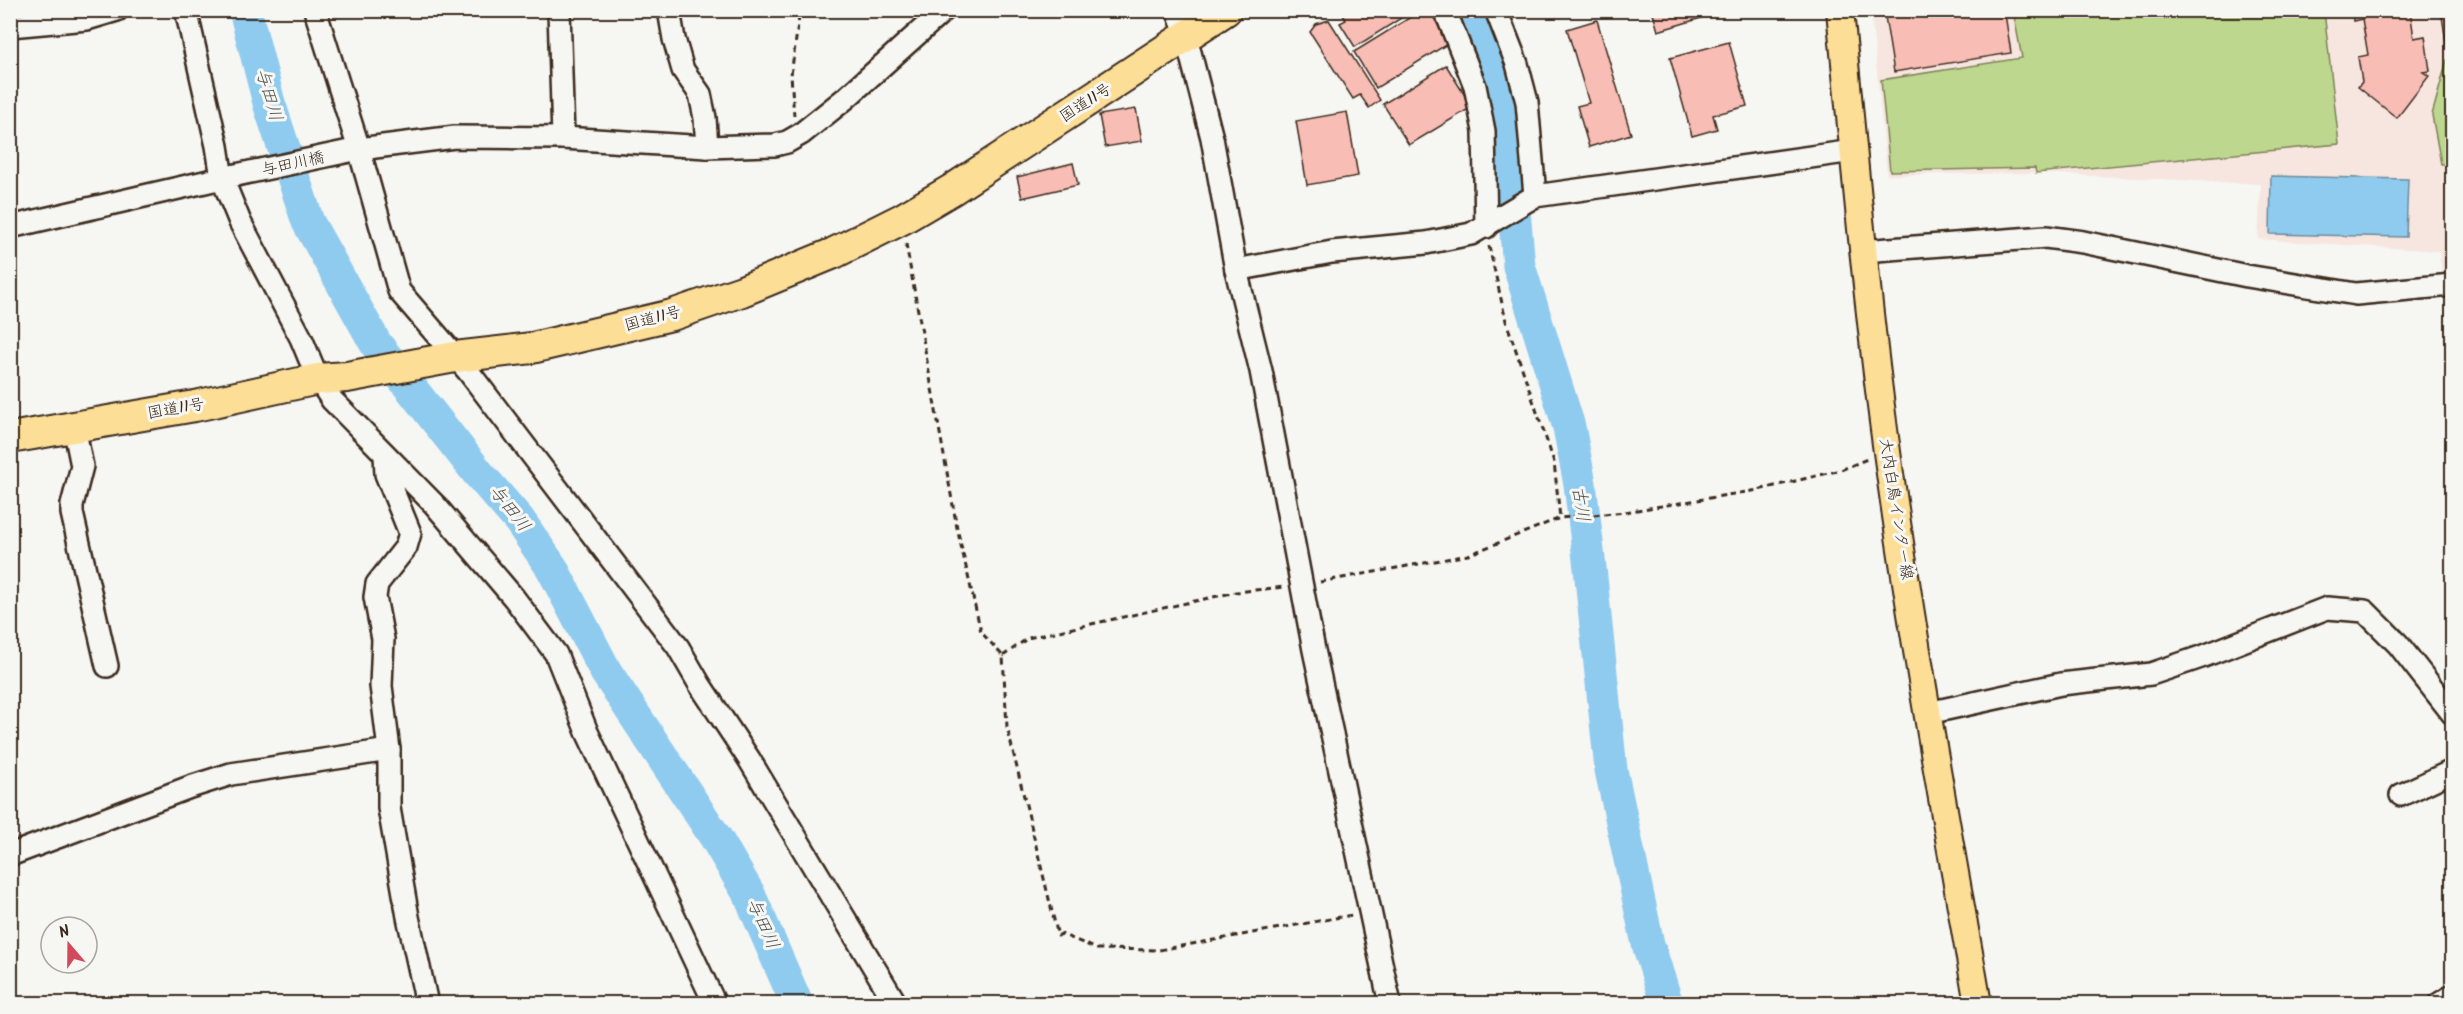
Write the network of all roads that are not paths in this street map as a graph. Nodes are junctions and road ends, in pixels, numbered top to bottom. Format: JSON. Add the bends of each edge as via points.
{"nodes":[{"id":1,"x":117,"y":10,"type":"edge"},
{"id":2,"x":186,"y":10,"type":"edge"},
{"id":3,"x":315,"y":10,"type":"edge"},
{"id":4,"x":559,"y":10,"type":"edge"},
{"id":5,"x":669,"y":10,"type":"edge"},
{"id":6,"x":944,"y":10,"type":"edge"},
{"id":7,"x":1177,"y":10,"type":"edge"},
{"id":8,"x":1226,"y":10,"type":"edge"},
{"id":9,"x":1445,"y":10,"type":"edge"},
{"id":10,"x":1496,"y":10,"type":"edge"},
{"id":11,"x":1840,"y":10,"type":"edge"},
{"id":12,"x":10,"y":26,"type":"edge"},
{"id":13,"x":1185,"y":39,"type":"junction"},
{"id":14,"x":563,"y":138,"type":"junction"},
{"id":15,"x":707,"y":147,"type":"junction"},
{"id":16,"x":353,"y":151,"type":"junction"},
{"id":17,"x":1853,"y":151,"type":"junction"},
{"id":18,"x":230,"y":176,"type":"junction"},
{"id":19,"x":1532,"y":198,"type":"junction"},
{"id":20,"x":1491,"y":224,"type":"junction"},
{"id":21,"x":10,"y":228,"type":"edge"},
{"id":22,"x":1863,"y":251,"type":"junction"},
{"id":23,"x":1236,"y":270,"type":"junction"},
{"id":24,"x":2452,"y":285,"type":"edge"},
{"id":25,"x":447,"y":358,"type":"junction"},
{"id":26,"x":318,"y":379,"type":"junction"},
{"id":27,"x":74,"y":427,"type":"junction"},
{"id":28,"x":10,"y":438,"type":"edge"},
{"id":29,"x":385,"y":455,"type":"junction"},
{"id":30,"x":107,"y":666,"type":"dead end"},
{"id":31,"x":2452,"y":712,"type":"edge"},
{"id":32,"x":1928,"y":713,"type":"junction"},
{"id":33,"x":389,"y":750,"type":"junction"},
{"id":34,"x":2452,"y":771,"type":"edge"},
{"id":35,"x":2401,"y":795,"type":"dead end"},
{"id":36,"x":10,"y":855,"type":"edge"},
{"id":37,"x":2452,"y":996,"type":"edge"},
{"id":38,"x":427,"y":1004,"type":"edge"},
{"id":39,"x":715,"y":1004,"type":"edge"},
{"id":40,"x":896,"y":1004,"type":"edge"},
{"id":41,"x":1390,"y":1004,"type":"edge"},
{"id":42,"x":1978,"y":1004,"type":"edge"},
{"id":43,"x":2439,"y":1004,"type":"edge"}],
"edges":[{"from":1,"to":12,"type":"street","via":[[87,19]]},
{"from":2,"to":18,"type":"street","via":[[217,146]]},
{"from":3,"to":16,"type":"street"},
{"from":4,"to":14,"type":"street"},
{"from":5,"to":15,"type":"street","via":[[682,70],[700,94]]},
{"from":6,"to":15,"type":"street","name":"与田川橋","via":[[846,98],[788,142]]},
{"from":7,"to":13,"type":"street"},
{"from":8,"to":13,"type":"highway","name":"国道11号"},
{"from":9,"to":20,"type":"street","via":[[1475,86],[1484,131]]},
{"from":10,"to":19,"type":"street","via":[[1527,102]]},
{"from":11,"to":17,"type":"main road","name":"大内白鳥インター線"},
{"from":13,"to":23,"type":"street","via":[[1212,138]]},
{"from":13,"to":25,"type":"highway","name":"国道11号","via":[[953,189],[834,253],[672,315],[532,348]]},
{"from":14,"to":15,"type":"street","name":"与田川橋"},
{"from":14,"to":16,"type":"street","name":"与田川橋","via":[[455,137]]},
{"from":16,"to":18,"type":"street","name":"与田川橋"},
{"from":16,"to":25,"type":"street","via":[[399,291]]},
{"from":17,"to":19,"type":"street"},
{"from":17,"to":22,"type":"main road","name":"大内白鳥インター線"},
{"from":18,"to":21,"type":"street","name":"与田川橋"},
{"from":18,"to":26,"type":"street","via":[[240,222],[301,338]]},
{"from":19,"to":20,"type":"street"},
{"from":20,"to":23,"type":"street","via":[[1471,234],[1426,243],[1332,252]]},
{"from":22,"to":24,"type":"street","via":[[2046,237],[2356,294]]},
{"from":22,"to":32,"type":"main road","name":"大内白鳥インター線","via":[[1887,452]]},
{"from":23,"to":41,"type":"street","via":[[1261,370]]},
{"from":25,"to":26,"type":"highway","name":"国道11号"},
{"from":25,"to":40,"type":"street","via":[[468,371],[678,647]]},
{"from":26,"to":27,"type":"highway","name":"国道11号"},
{"from":26,"to":29,"type":"street","via":[[332,400]]},
{"from":27,"to":28,"type":"highway","name":"国道11号"},
{"from":27,"to":30,"type":"street","via":[[82,466],[72,513]]},
{"from":29,"to":33,"type":"street","via":[[386,474],[410,533],[406,547],[377,584],[375,597],[383,639],[381,686]]},
{"from":29,"to":39,"type":"street","via":[[435,506],[556,654],[587,732]]},
{"from":31,"to":32,"type":"street","via":[[2398,644],[2365,611],[2327,608],[2151,674],[2061,684]]},
{"from":32,"to":42,"type":"main road","name":"大内白鳥インター線"},
{"from":33,"to":36,"type":"street","via":[[231,774]]},
{"from":33,"to":38,"type":"street","via":[[389,808]]},
{"from":34,"to":35,"type":"street"},
{"from":37,"to":43,"type":"street"}]}
